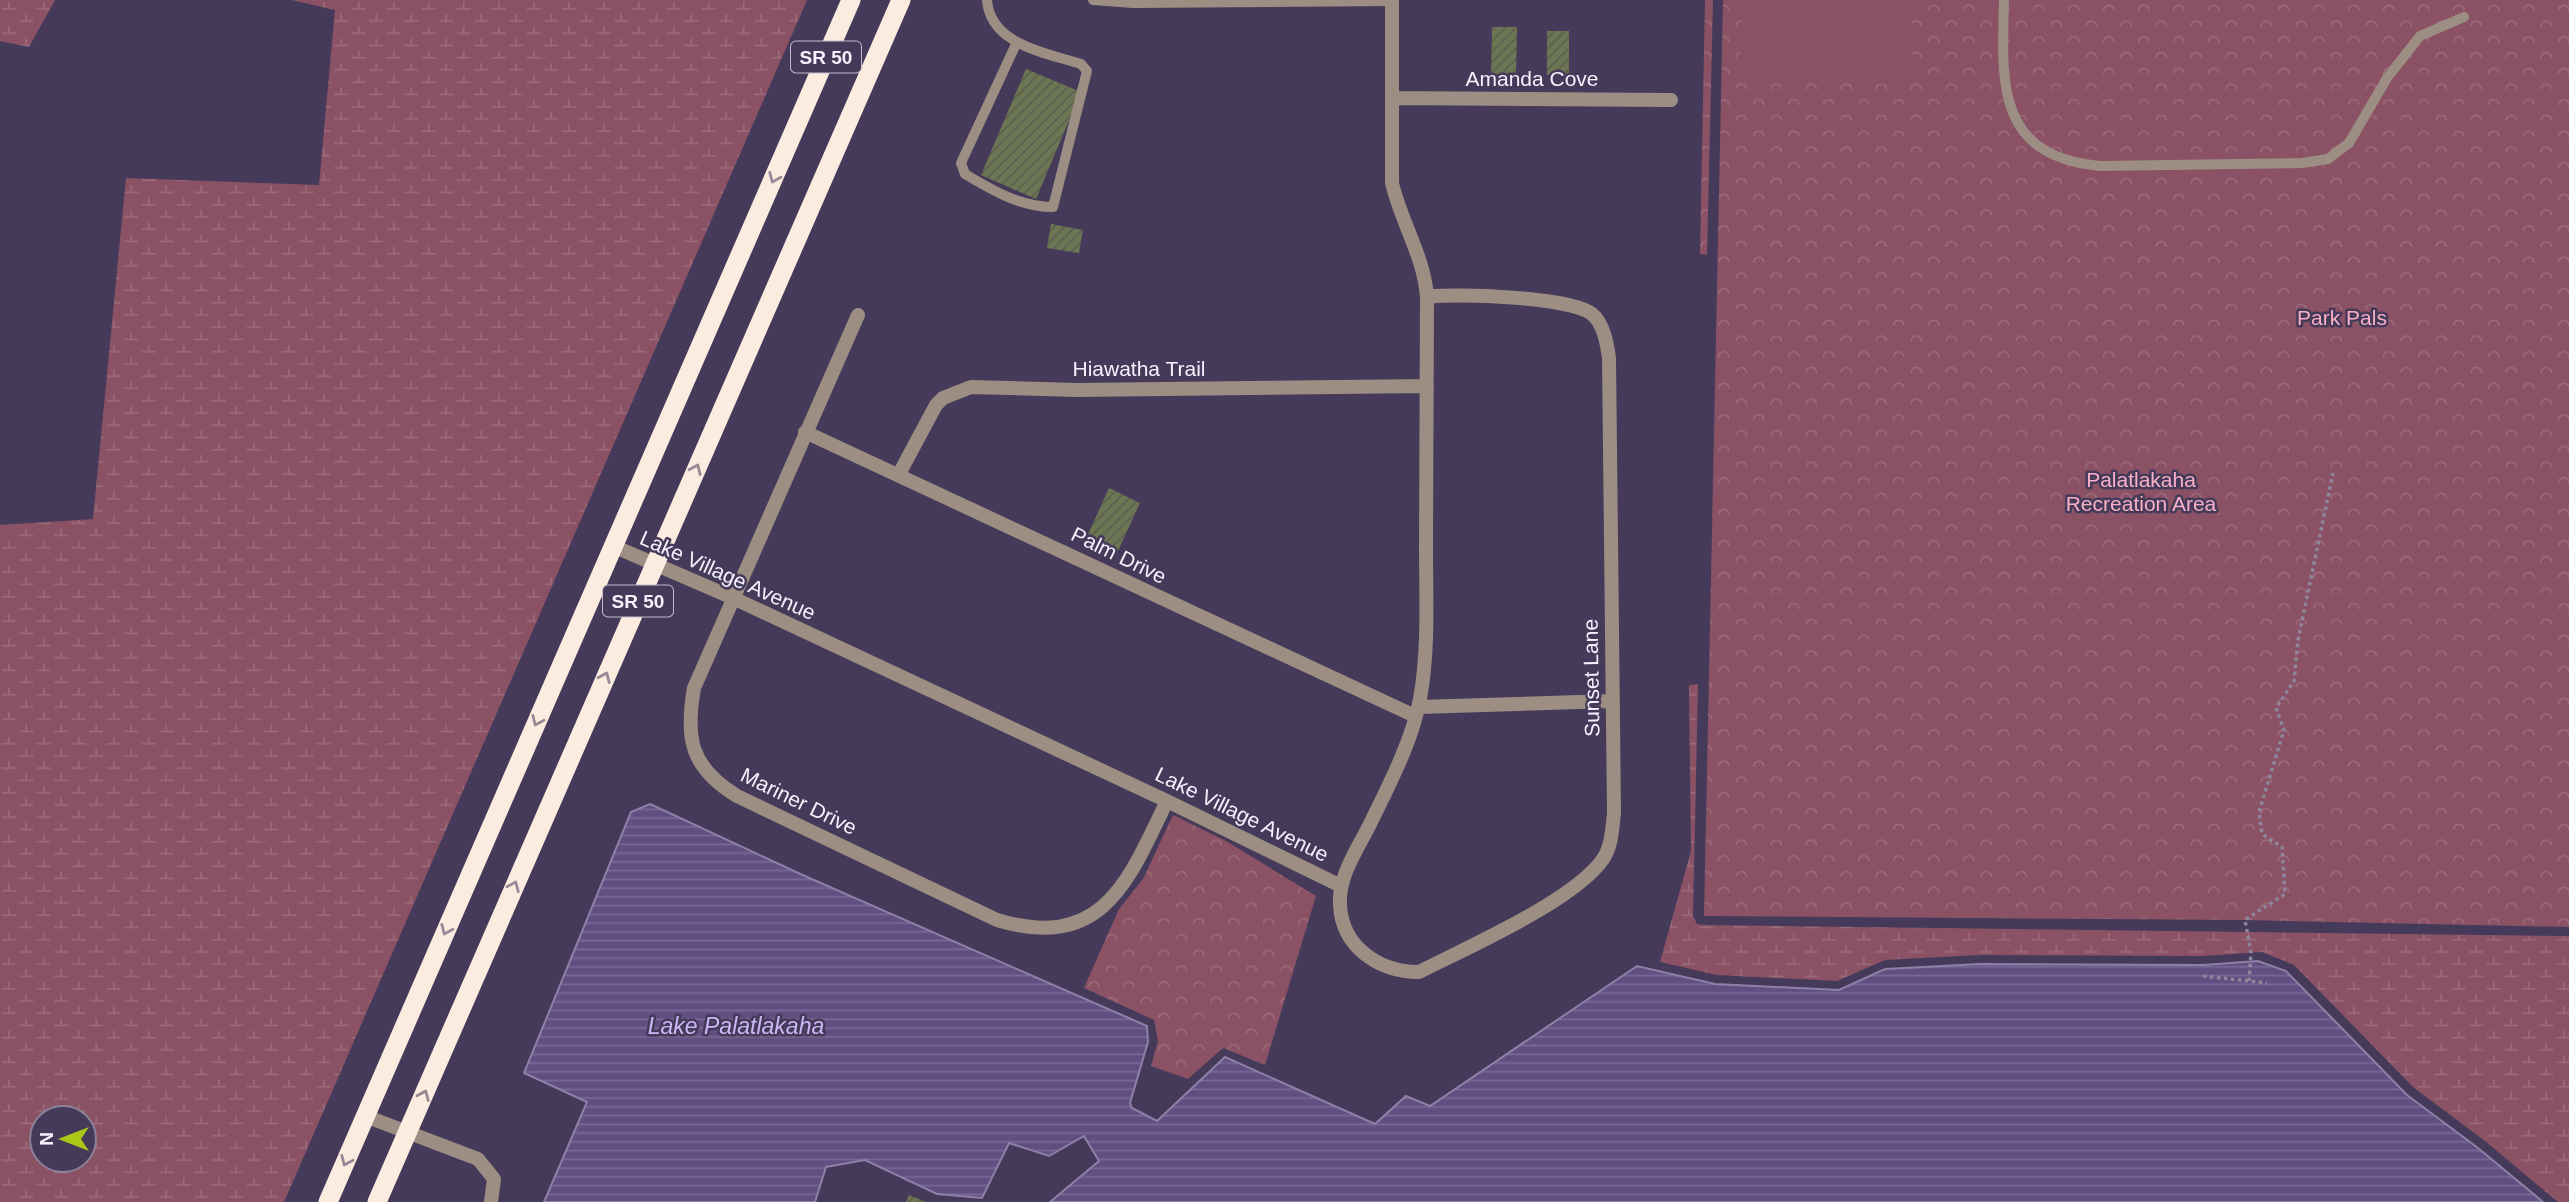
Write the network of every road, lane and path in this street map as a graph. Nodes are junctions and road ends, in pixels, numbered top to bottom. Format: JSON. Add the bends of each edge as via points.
{"nodes":[{"id":1,"x":851,"y":0,"type":"edge"},
{"id":2,"x":901,"y":0,"type":"edge"},
{"id":3,"x":987,"y":0,"type":"edge"},
{"id":4,"x":1093,"y":0,"type":"edge"},
{"id":5,"x":2004,"y":0,"type":"edge"},
{"id":6,"x":1392,"y":1,"type":"edge"},
{"id":7,"x":2464,"y":17,"type":"dead end"},
{"id":8,"x":1016,"y":44,"type":"junction"},
{"id":9,"x":1392,"y":98,"type":"junction"},
{"id":10,"x":1671,"y":100,"type":"dead end"},
{"id":11,"x":1427,"y":297,"type":"junction"},
{"id":12,"x":858,"y":315,"type":"dead end"},
{"id":13,"x":1427,"y":386,"type":"junction"},
{"id":14,"x":805,"y":432,"type":"junction"},
{"id":15,"x":2333,"y":473,"type":"dead end"},
{"id":16,"x":899,"y":474,"type":"junction"},
{"id":17,"x":613,"y":547,"type":"junction"},
{"id":18,"x":654,"y":564,"type":"junction"},
{"id":19,"x":731,"y":597,"type":"junction"},
{"id":20,"x":1611,"y":701,"type":"junction"},
{"id":21,"x":1417,"y":711,"type":"junction"},
{"id":22,"x":1167,"y":801,"type":"junction"},
{"id":23,"x":1341,"y":886,"type":"junction"},
{"id":24,"x":2203,"y":976,"type":"dead end"},
{"id":25,"x":2249,"y":981,"type":"junction"},
{"id":26,"x":2267,"y":984,"type":"dead end"},
{"id":27,"x":365,"y":1116,"type":"junction"},
{"id":28,"x":407,"y":1134,"type":"junction"},
{"id":29,"x":328,"y":1202,"type":"edge"},
{"id":30,"x":377,"y":1202,"type":"edge"},
{"id":31,"x":491,"y":1202,"type":"edge"}],
"edges":[{"from":1,"to":17,"type":"highway","number":"SR 50","one_way":true},
{"from":18,"to":2,"type":"highway","number":"SR 50","one_way":true},
{"from":3,"to":8,"type":"lane","via":[[997,26]]},
{"from":4,"to":6,"type":"lane"},
{"from":5,"to":7,"type":"lane","via":[[2003,68],[2009,110],[2019,126],[2059,156],[2100,166],[2328,159],[2349,143],[2387,78],[2420,36]]},
{"from":6,"to":9,"type":"street","name":"Lake Village Avenue"},
{"from":8,"to":8,"type":"lane","via":[[1081,64],[1087,71],[1053,207],[1036,207],[999,194],[965,174],[961,163]]},
{"from":9,"to":10,"type":"street","name":"Amanda Cove"},
{"from":9,"to":11,"type":"street","name":"Lake Village Avenue","via":[[1392,183],[1419,253]]},
{"from":11,"to":13,"type":"street","name":"Lake Village Avenue"},
{"from":11,"to":20,"type":"street","name":"Sunset Lane","via":[[1553,302],[1591,313],[1598,321],[1609,358]]},
{"from":12,"to":14,"type":"street","name":"Mariner Drive"},
{"from":13,"to":16,"type":"street","name":"Hiawatha Trail","via":[[971,387],[936,405]]},
{"from":13,"to":21,"type":"street","name":"Lake Village Avenue","via":[[1425,647]]},
{"from":14,"to":16,"type":"street","name":"Palm Drive"},
{"from":14,"to":19,"type":"street","name":"Mariner Drive"},
{"from":15,"to":25,"type":"path","via":[[2298,640],[2294,681],[2276,708],[2284,730],[2259,812],[2262,834],[2282,847],[2285,894],[2245,920],[2251,953]]},
{"from":16,"to":21,"type":"street","name":"Palm Drive"},
{"from":17,"to":18,"type":"street","name":"Lake Village Avenue"},
{"from":17,"to":27,"type":"highway","number":"SR 50","one_way":true},
{"from":18,"to":19,"type":"street","name":"Lake Village Avenue"},
{"from":28,"to":18,"type":"highway","number":"SR 50","one_way":true},
{"from":19,"to":22,"type":"street","name":"Lake Village Avenue"},
{"from":19,"to":22,"type":"street","name":"Mariner Drive","via":[[694,688],[690,712],[694,753],[704,769],[737,796],[985,914],[1032,926],[1085,920],[1100,911],[1132,875]]},
{"from":20,"to":21,"type":"street","name":"Palm Drive"},
{"from":20,"to":23,"type":"street","name":"Sunset Lane","via":[[1611,842],[1592,873],[1519,922],[1419,972],[1388,967],[1358,949],[1343,924]]},
{"from":21,"to":23,"type":"street","name":"Lake Village Avenue"},
{"from":22,"to":23,"type":"street","name":"Lake Village Avenue"},
{"from":24,"to":25,"type":"path"},
{"from":25,"to":26,"type":"path"},
{"from":27,"to":28,"type":"street"},
{"from":27,"to":29,"type":"highway","number":"SR 50","one_way":true},
{"from":28,"to":30,"type":"highway","number":"SR 50"},
{"from":28,"to":31,"type":"street","via":[[478,1159],[494,1179]]}]}
